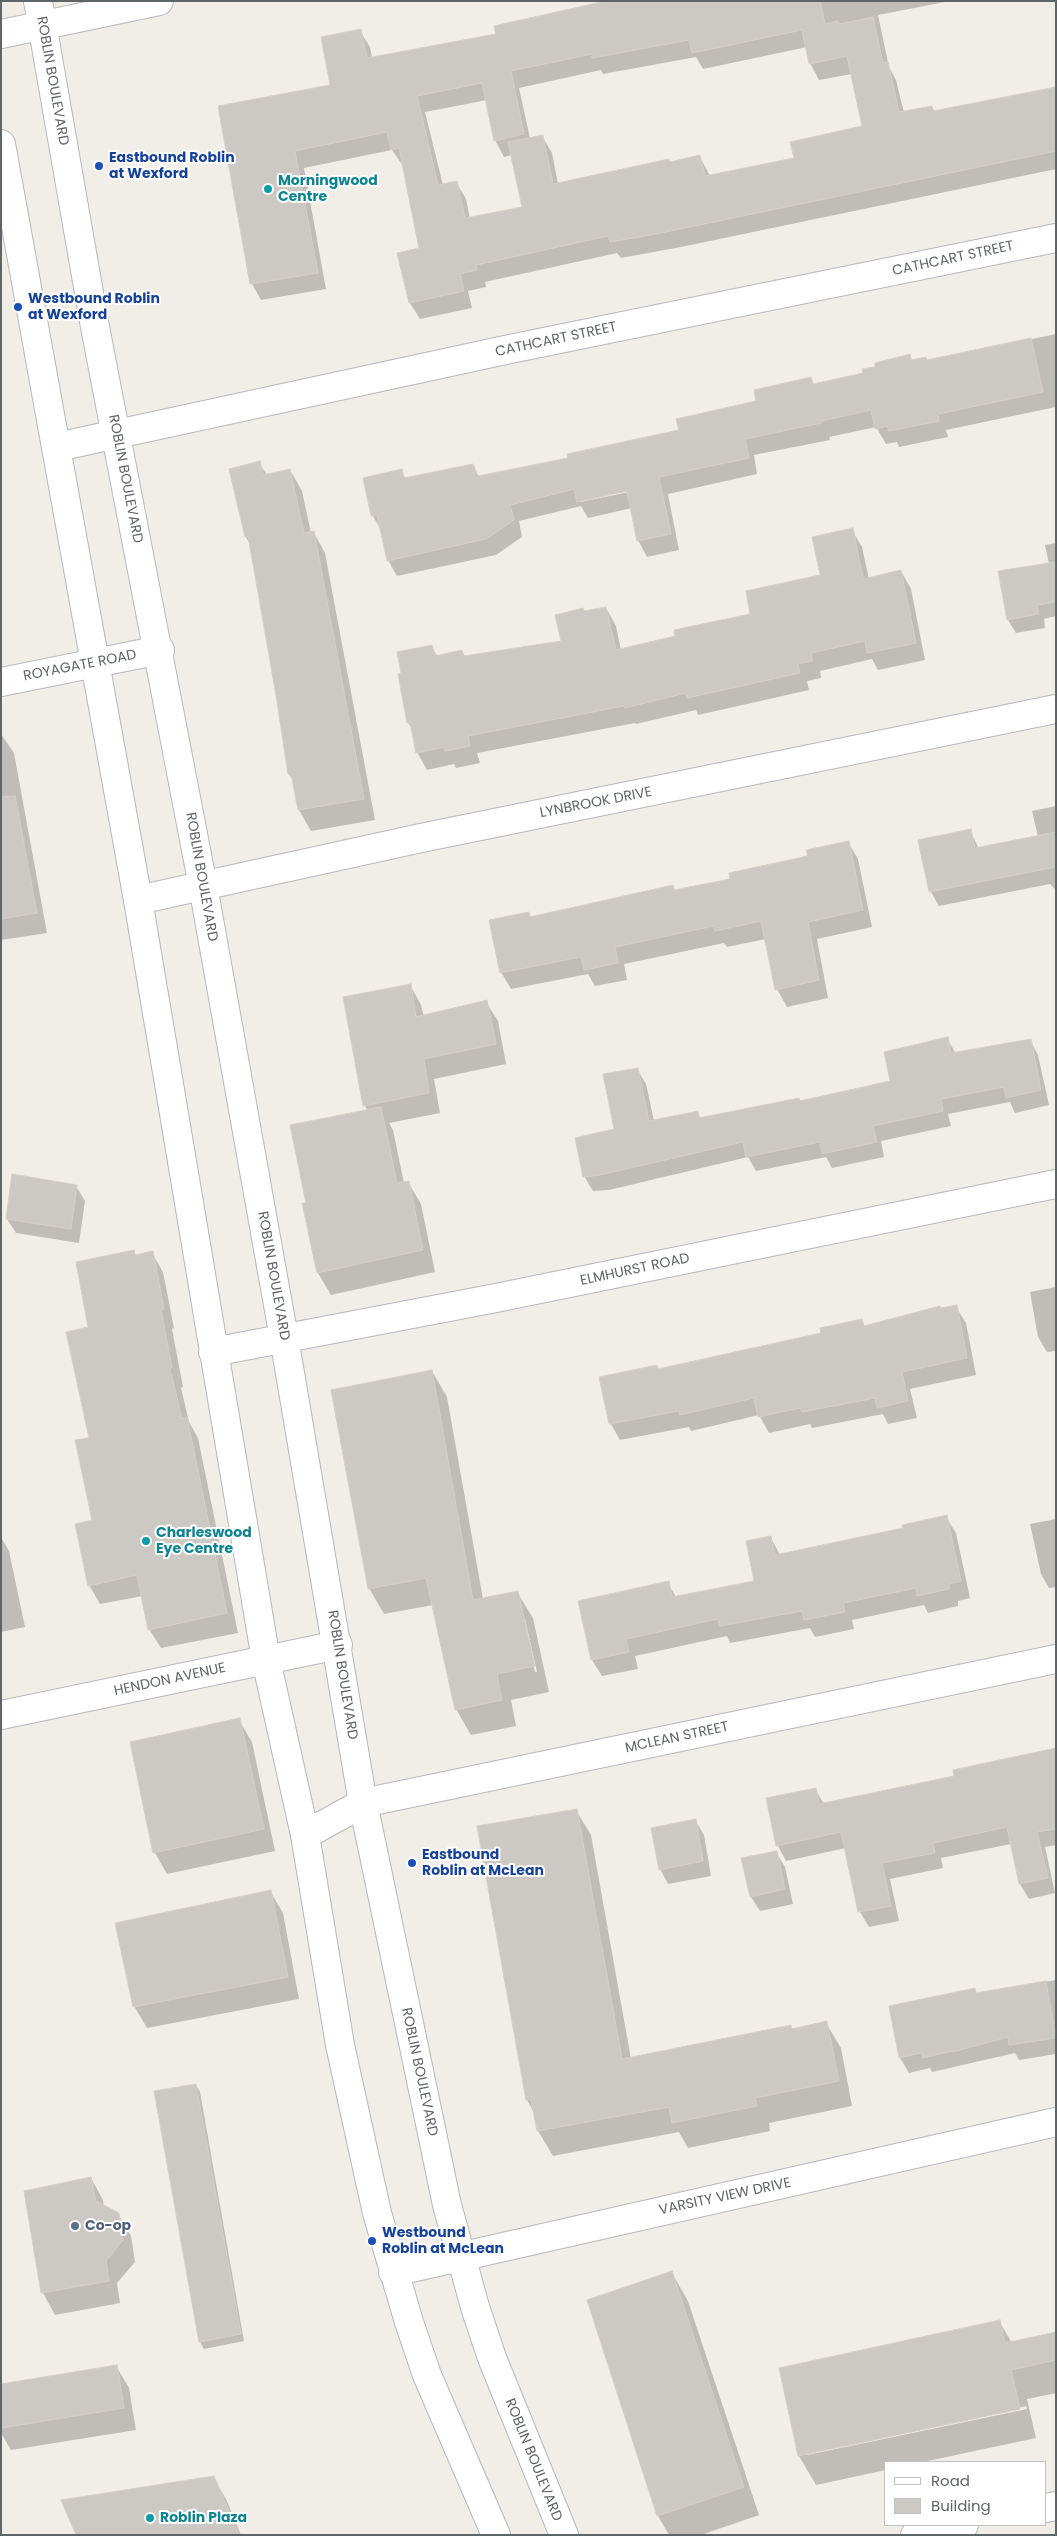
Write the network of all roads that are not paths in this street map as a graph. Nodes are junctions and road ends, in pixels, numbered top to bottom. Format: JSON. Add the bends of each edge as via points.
{"nodes":[{"id":1,"x":159,"y":1,"type":"edge"},
{"id":2,"x":40,"y":14,"type":"edge"},
{"id":3,"x":1,"y":34,"type":"edge"},
{"id":4,"x":1,"y":144,"type":"edge"},
{"id":5,"x":1056,"y":238,"type":"edge"},
{"id":6,"x":116,"y":435,"type":"junction"},
{"id":7,"x":57,"y":447,"type":"junction"},
{"id":8,"x":160,"y":650,"type":"junction"},
{"id":9,"x":95,"y":663,"type":"junction"},
{"id":10,"x":1,"y":682,"type":"edge"},
{"id":11,"x":1056,"y":709,"type":"edge"},
{"id":12,"x":203,"y":886,"type":"junction"},
{"id":13,"x":138,"y":900,"type":"junction"},
{"id":14,"x":1056,"y":1184,"type":"edge"},
{"id":15,"x":284,"y":1338,"type":"junction"},
{"id":16,"x":214,"y":1352,"type":"junction"},
{"id":17,"x":338,"y":1645,"type":"junction"},
{"id":18,"x":1056,"y":1659,"type":"edge"},
{"id":19,"x":266,"y":1660,"type":"junction"},
{"id":20,"x":1,"y":1715,"type":"edge"},
{"id":21,"x":363,"y":1803,"type":"junction"},
{"id":22,"x":305,"y":1835,"type":"junction"},
{"id":23,"x":1056,"y":2122,"type":"edge"},
{"id":24,"x":462,"y":2256,"type":"junction"},
{"id":25,"x":393,"y":2272,"type":"junction"},
{"id":26,"x":959,"y":2526,"type":"edge"},
{"id":27,"x":496,"y":2535,"type":"edge"},
{"id":28,"x":564,"y":2535,"type":"edge"},
{"id":29,"x":915,"y":2535,"type":"edge"}],
"edges":[{"from":1,"to":2,"type":"main road"},
{"from":2,"to":3,"type":"main road"},
{"from":2,"to":6,"type":"main road","name":"ROBLIN BOULEVARD"},
{"from":4,"to":7,"type":"main road"},
{"from":5,"to":6,"type":"main road","name":"CATHCART STREET","via":[[502,351]]},
{"from":6,"to":7,"type":"main road","name":"CATHCART STREET"},
{"from":6,"to":8,"type":"main road","name":"ROBLIN BOULEVARD"},
{"from":7,"to":9,"type":"main road"},
{"from":8,"to":9,"type":"main road","name":"ROYAGATE ROAD"},
{"from":8,"to":12,"type":"main road","name":"ROBLIN BOULEVARD"},
{"from":9,"to":10,"type":"main road","name":"ROYAGATE ROAD"},
{"from":9,"to":13,"type":"main road"},
{"from":11,"to":12,"type":"main road","name":"LYNBROOK DRIVE","via":[[421,838]]},
{"from":12,"to":13,"type":"main road","name":"LYNBROOK DRIVE"},
{"from":12,"to":15,"type":"main road","name":"ROBLIN BOULEVARD"},
{"from":13,"to":16,"type":"main road"},
{"from":14,"to":15,"type":"main road","name":"ELMHURST ROAD"},
{"from":15,"to":16,"type":"main road","name":"ELMHURST ROAD"},
{"from":15,"to":17,"type":"main road","name":"ROBLIN BOULEVARD"},
{"from":16,"to":19,"type":"main road"},
{"from":17,"to":19,"type":"main road","name":"HENDON AVENUE"},
{"from":17,"to":21,"type":"main road","name":"ROBLIN BOULEVARD"},
{"from":18,"to":21,"type":"main road","name":"MCLEAN STREET"},
{"from":19,"to":20,"type":"main road","name":"HENDON AVENUE"},
{"from":19,"to":22,"type":"main road"},
{"from":21,"to":22,"type":"main road","name":"MCLEAN STREET"},
{"from":21,"to":24,"type":"main road","name":"ROBLIN BOULEVARD","via":[[447,2205]]},
{"from":22,"to":25,"type":"main road","via":[[340,2045]]},
{"from":23,"to":24,"type":"main road","name":"VARSITY VIEW DRIVE"},
{"from":24,"to":25,"type":"main road","name":"VARSITY VIEW DRIVE"},
{"from":24,"to":28,"type":"main road","name":"ROBLIN BOULEVARD","via":[[492,2358]]},
{"from":25,"to":27,"type":"main road","via":[[427,2375]]},
{"from":26,"to":29,"type":"main road"}]}
